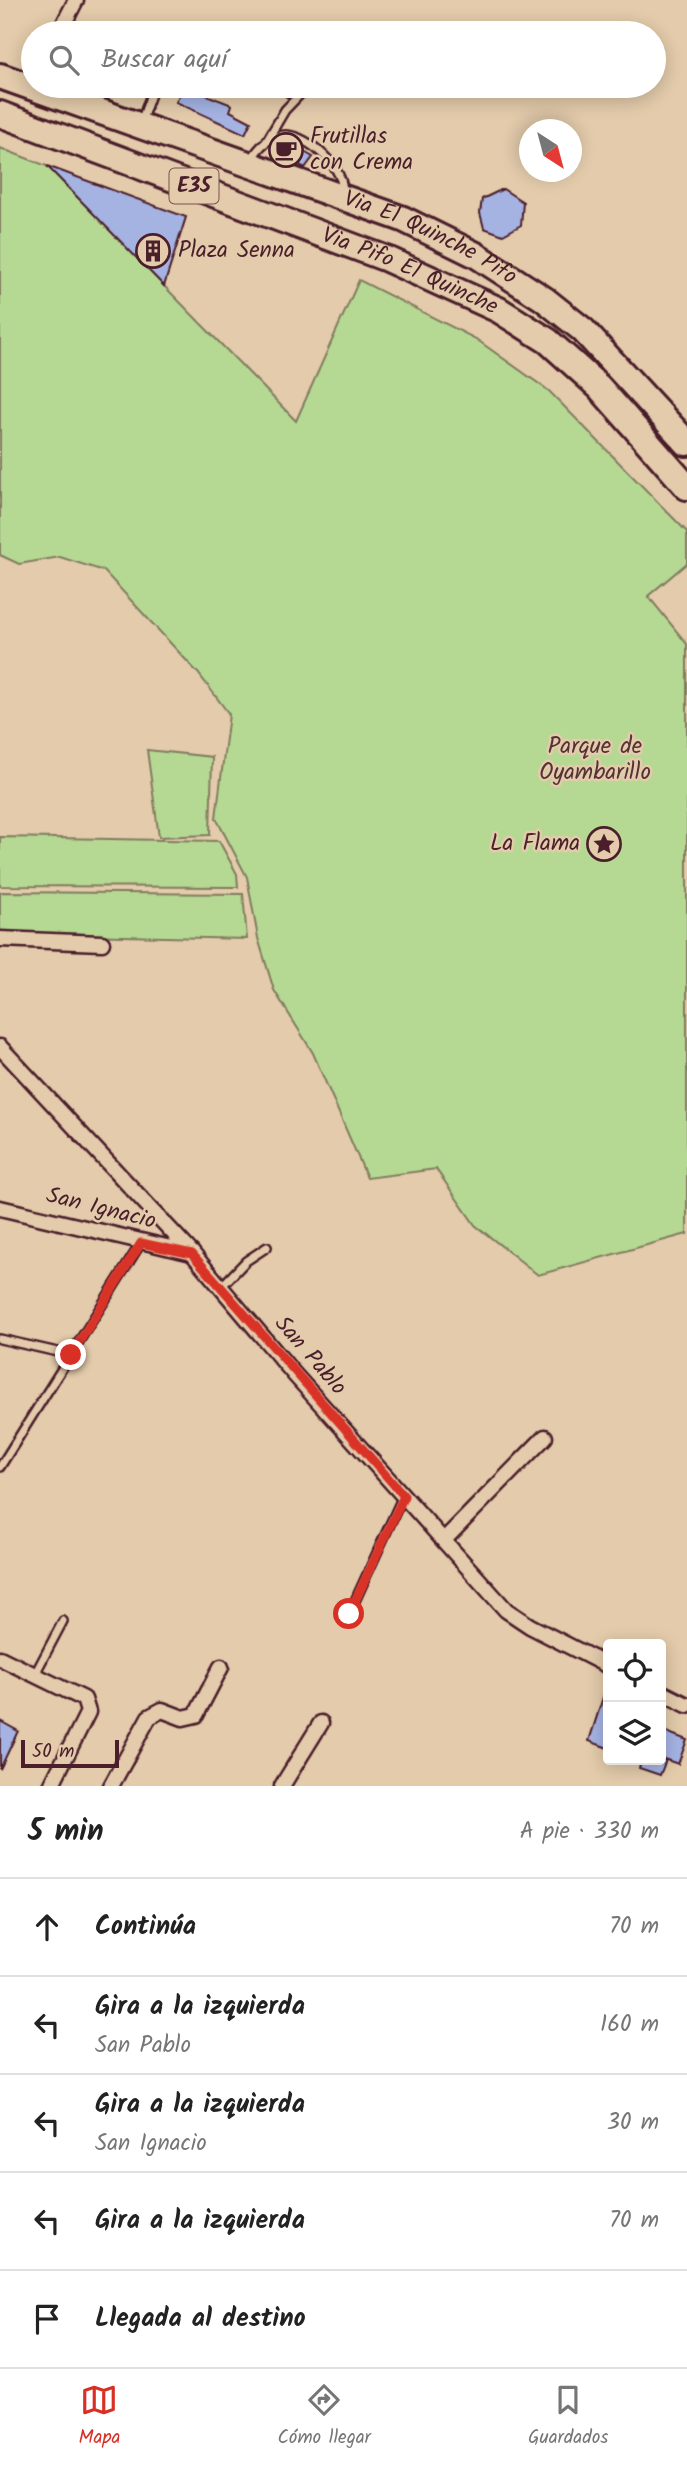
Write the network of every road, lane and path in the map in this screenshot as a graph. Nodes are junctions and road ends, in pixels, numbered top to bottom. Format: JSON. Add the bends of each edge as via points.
{"nodes":[{"id":1,"x":76,"y":0,"type":"edge"},
{"id":2,"x":65,"y":21,"type":"edge"},
{"id":3,"x":0,"y":76,"type":"edge"},
{"id":4,"x":21,"y":82,"type":"edge"},
{"id":5,"x":66,"y":98,"type":"edge"},
{"id":6,"x":149,"y":98,"type":"edge"},
{"id":7,"x":296,"y":98,"type":"edge"},
{"id":8,"x":0,"y":114,"type":"edge"},
{"id":9,"x":139,"y":126,"type":"junction"},
{"id":10,"x":265,"y":143,"type":"junction"},
{"id":11,"x":248,"y":165,"type":"junction"},
{"id":12,"x":341,"y":198,"type":"junction"},
{"id":13,"x":687,"y":443,"type":"edge"},
{"id":14,"x":687,"y":487,"type":"edge"},
{"id":15,"x":0,"y":939,"type":"edge"},
{"id":16,"x":103,"y":943,"type":"dead end"},
{"id":17,"x":0,"y":1047,"type":"edge"},
{"id":18,"x":0,"y":1208,"type":"edge"},
{"id":19,"x":141,"y":1243,"type":"junction"},
{"id":20,"x":267,"y":1247,"type":"dead end"},
{"id":21,"x":192,"y":1254,"type":"junction"},
{"id":22,"x":220,"y":1287,"type":"junction"},
{"id":23,"x":0,"y":1339,"type":"edge"},
{"id":24,"x":71,"y":1355,"type":"junction"},
{"id":25,"x":545,"y":1437,"type":"dead end"},
{"id":26,"x":0,"y":1467,"type":"edge"},
{"id":27,"x":404,"y":1496,"type":"junction"},
{"id":28,"x":444,"y":1540,"type":"junction"},
{"id":29,"x":349,"y":1614,"type":"dead end"},
{"id":30,"x":63,"y":1621,"type":"dead end"},
{"id":31,"x":0,"y":1658,"type":"edge"},
{"id":32,"x":603,"y":1663,"type":"edge"},
{"id":33,"x":221,"y":1667,"type":"dead end"},
{"id":34,"x":35,"y":1675,"type":"junction"},
{"id":35,"x":666,"y":1694,"type":"edge"},
{"id":36,"x":687,"y":1705,"type":"edge"},
{"id":37,"x":321,"y":1723,"type":"dead end"},
{"id":38,"x":51,"y":1786,"type":"edge"},
{"id":39,"x":111,"y":1786,"type":"edge"},
{"id":40,"x":282,"y":1786,"type":"edge"}],
"edges":[{"from":1,"to":2,"type":"street"},
{"from":3,"to":4,"type":"highway","name":"Via El Quinche Pifo","number":"E35"},
{"from":5,"to":9,"type":"highway","name":"Via El Quinche Pifo","number":"E35"},
{"from":6,"to":9,"type":"lane"},
{"from":7,"to":10,"type":"lane"},
{"from":8,"to":14,"type":"highway","name":"Via Pifo El Quinche","number":"E35","via":[[387,259],[499,310],[548,341],[599,387]]},
{"from":9,"to":11,"type":"highway","name":"Via El Quinche Pifo","number":"E35"},
{"from":10,"to":11,"type":"lane"},
{"from":10,"to":12,"type":"lane","via":[[285,135],[320,152],[343,179]]},
{"from":11,"to":12,"type":"highway","name":"Via El Quinche Pifo","number":"E35"},
{"from":12,"to":13,"type":"highway","name":"Via El Quinche Pifo","number":"E35","via":[[440,237],[544,299],[583,330]]},
{"from":15,"to":16,"type":"street"},
{"from":17,"to":21,"type":"street","name":"San Pablo"},
{"from":18,"to":19,"type":"street","name":"San Ignacio"},
{"from":19,"to":21,"type":"street","name":"San Ignacio"},
{"from":19,"to":24,"type":"lane"},
{"from":20,"to":22,"type":"lane"},
{"from":21,"to":22,"type":"street","name":"San Pablo"},
{"from":22,"to":27,"type":"street","name":"San Pablo"},
{"from":23,"to":24,"type":"lane"},
{"from":24,"to":26,"type":"lane"},
{"from":25,"to":28,"type":"street"},
{"from":27,"to":28,"type":"street","name":"San Pablo"},
{"from":27,"to":29,"type":"lane"},
{"from":28,"to":32,"type":"street","name":"San Pablo","via":[[506,1610]]},
{"from":30,"to":34,"type":"lane"},
{"from":31,"to":34,"type":"street"},
{"from":33,"to":39,"type":"street","via":[[196,1715],[183,1718],[162,1710],[149,1717]]},
{"from":34,"to":38,"type":"street","via":[[88,1705]]},
{"from":35,"to":36,"type":"street"},
{"from":37,"to":40,"type":"street"}]}
